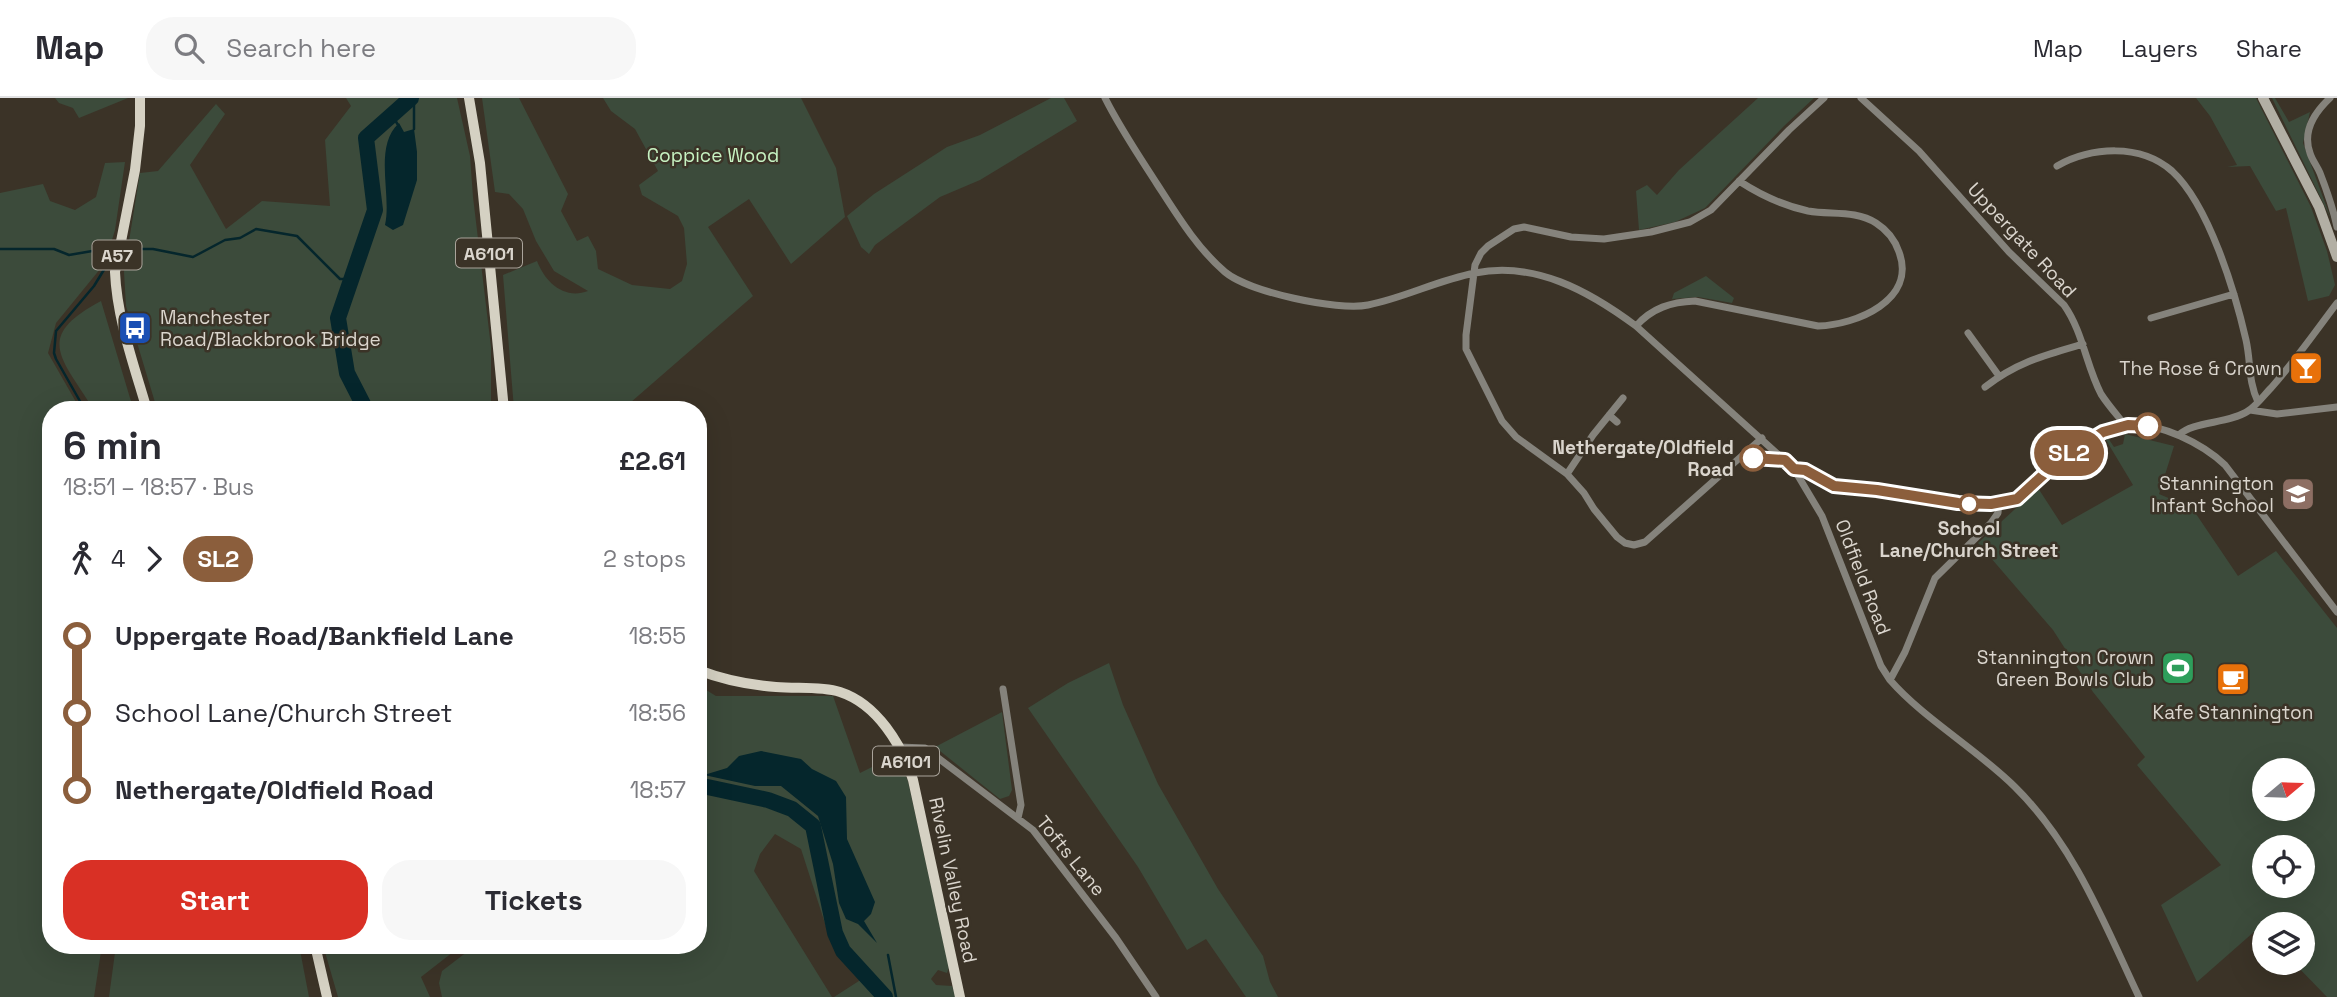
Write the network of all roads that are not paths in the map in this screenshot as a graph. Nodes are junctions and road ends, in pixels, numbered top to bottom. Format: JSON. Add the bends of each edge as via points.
{"nodes":[{"id":1,"x":140,"y":98,"type":"edge"},
{"id":2,"x":469,"y":98,"type":"edge"},
{"id":3,"x":1105,"y":98,"type":"edge"},
{"id":4,"x":1824,"y":98,"type":"edge"},
{"id":5,"x":1861,"y":98,"type":"edge"},
{"id":6,"x":2263,"y":98,"type":"edge"},
{"id":7,"x":2330,"y":98,"type":"edge"},
{"id":8,"x":2057,"y":166,"type":"dead end"},
{"id":9,"x":1739,"y":181,"type":"junction"},
{"id":10,"x":2337,"y":228,"type":"edge"},
{"id":11,"x":2335,"y":252,"type":"edge"},
{"id":12,"x":1473,"y":273,"type":"junction"},
{"id":13,"x":2234,"y":294,"type":"junction"},
{"id":14,"x":2337,"y":303,"type":"edge"},
{"id":15,"x":2151,"y":318,"type":"dead end"},
{"id":16,"x":1636,"y":326,"type":"junction"},
{"id":17,"x":1968,"y":333,"type":"dead end"},
{"id":18,"x":2083,"y":344,"type":"junction"},
{"id":19,"x":2000,"y":376,"type":"junction"},
{"id":20,"x":1985,"y":387,"type":"dead end"},
{"id":21,"x":1623,"y":398,"type":"dead end"},
{"id":22,"x":144,"y":401,"type":"edge"},
{"id":23,"x":503,"y":401,"type":"edge"},
{"id":24,"x":2258,"y":402,"type":"junction"},
{"id":25,"x":2337,"y":407,"type":"edge"},
{"id":26,"x":2249,"y":410,"type":"junction"},
{"id":27,"x":1609,"y":415,"type":"junction"},
{"id":28,"x":1617,"y":422,"type":"dead end"},
{"id":29,"x":2125,"y":425,"type":"junction"},
{"id":30,"x":2179,"y":435,"type":"junction"},
{"id":31,"x":1762,"y":438,"type":"junction"},
{"id":32,"x":1794,"y":469,"type":"junction"},
{"id":33,"x":1567,"y":474,"type":"junction"},
{"id":34,"x":1999,"y":503,"type":"junction"},
{"id":35,"x":2337,"y":612,"type":"edge"},
{"id":36,"x":707,"y":673,"type":"edge"},
{"id":37,"x":1890,"y":680,"type":"junction"},
{"id":38,"x":1003,"y":690,"type":"dead end"},
{"id":39,"x":899,"y":747,"type":"junction"},
{"id":40,"x":1018,"y":818,"type":"junction"},
{"id":41,"x":317,"y":954,"type":"edge"},
{"id":42,"x":327,"y":997,"type":"edge"},
{"id":43,"x":960,"y":997,"type":"edge"},
{"id":44,"x":1156,"y":997,"type":"edge"},
{"id":45,"x":2139,"y":997,"type":"edge"}],
"edges":[{"from":1,"to":22,"type":"main road","number":"A57","via":[[135,170],[115,272],[124,331]]},
{"from":2,"to":23,"type":"main road","number":"A6101","via":[[480,163]]},
{"from":3,"to":12,"type":"street","name":"Oldfield Road","via":[[1184,225],[1228,275],[1279,294],[1336,307],[1367,305]]},
{"from":4,"to":9,"type":"street"},
{"from":5,"to":18,"type":"street","name":"Uppergate Road","via":[[1919,151],[2008,252],[2064,305]]},
{"from":6,"to":11,"type":"main road","via":[[2319,207]]},
{"from":7,"to":10,"type":"street","via":[[2315,114],[2308,137],[2309,152]]},
{"from":8,"to":13,"type":"street","via":[[2108,150],[2162,164],[2181,181],[2198,209]]},
{"from":9,"to":12,"type":"street","via":[[1701,216],[1651,232],[1587,239],[1534,228],[1514,229],[1481,253]]},
{"from":9,"to":16,"type":"street","via":[[1796,208],[1857,215],[1876,223],[1898,248],[1901,282],[1876,309],[1831,326],[1695,301],[1654,309]]},
{"from":10,"to":11,"type":"street"},
{"from":12,"to":16,"type":"street","name":"Oldfield Road","via":[[1511,271],[1550,278],[1591,295]]},
{"from":12,"to":33,"type":"street","via":[[1465,342],[1469,357],[1508,428]]},
{"from":13,"to":15,"type":"street"},
{"from":13,"to":24,"type":"street","via":[[2249,352],[2250,385]]},
{"from":14,"to":24,"type":"street","via":[[2308,345]]},
{"from":16,"to":31,"type":"street","name":"Oldfield Road"},
{"from":17,"to":19,"type":"street"},
{"from":18,"to":19,"type":"street","via":[[2038,357]]},
{"from":18,"to":29,"type":"street","name":"Uppergate Road","via":[[2101,394]]},
{"from":19,"to":20,"type":"street"},
{"from":21,"to":27,"type":"street"},
{"from":24,"to":26,"type":"street"},
{"from":25,"to":26,"type":"street","via":[[2277,414]]},
{"from":26,"to":30,"type":"street"},
{"from":27,"to":28,"type":"street"},
{"from":27,"to":33,"type":"street"},
{"from":29,"to":30,"type":"street"},
{"from":29,"to":34,"type":"street","via":[[2086,441],[2017,499]]},
{"from":30,"to":35,"type":"street","via":[[2214,455],[2235,475]]},
{"from":31,"to":32,"type":"street","name":"Oldfield Road"},
{"from":31,"to":33,"type":"street","via":[[1663,527],[1636,545],[1617,537]]},
{"from":32,"to":34,"type":"street","via":[[1848,489],[1968,504]]},
{"from":32,"to":37,"type":"street","name":"Oldfield Road","via":[[1822,516]]},
{"from":34,"to":37,"type":"street","via":[[1991,523],[1935,578]]},
{"from":36,"to":39,"type":"main road","name":"Rivelin Valley Road","number":"A6101","via":[[743,684],[826,689],[850,696],[881,722]]},
{"from":37,"to":45,"type":"street","name":"Oldfield Road","via":[[2039,812],[2062,842]]},
{"from":38,"to":40,"type":"street","via":[[1021,805]]},
{"from":39,"to":40,"type":"street","name":"Tofts Lane","via":[[925,748]]},
{"from":39,"to":43,"type":"main road","name":"Rivelin Valley Road","number":"A6101","via":[[917,794]]},
{"from":40,"to":44,"type":"street","name":"Tofts Lane","via":[[1069,876]]},
{"from":41,"to":42,"type":"main road"}]}
